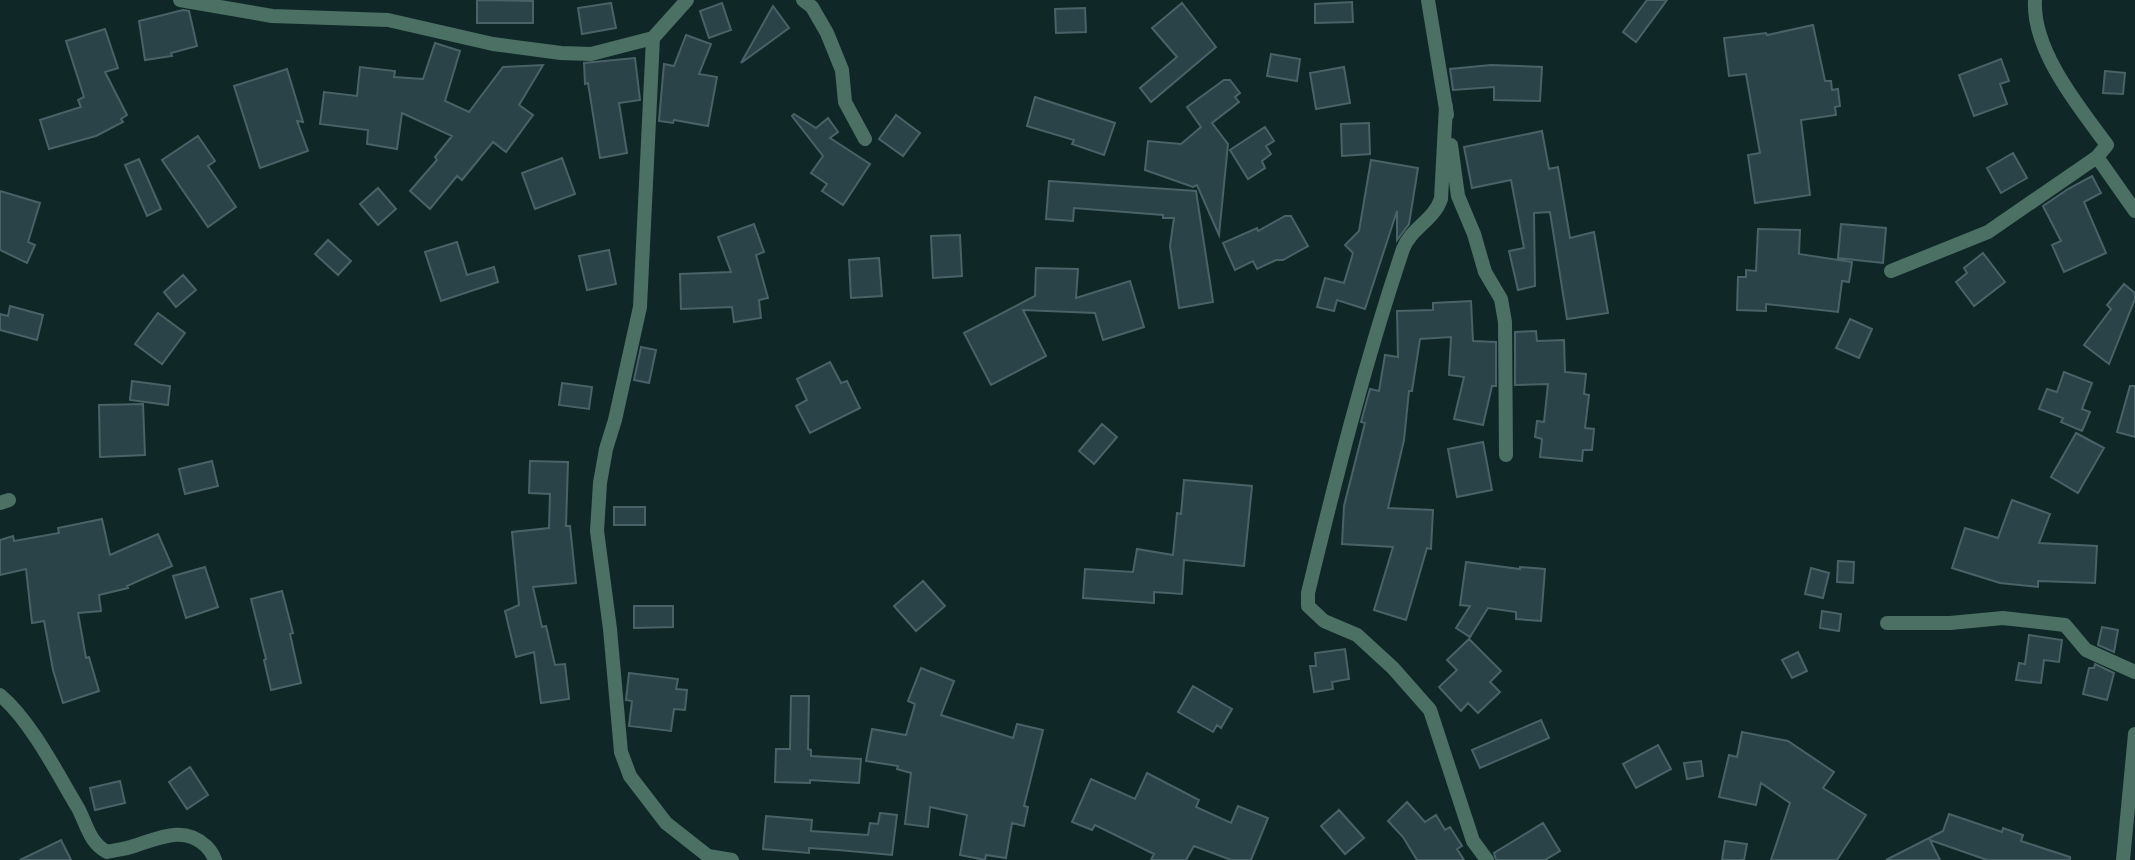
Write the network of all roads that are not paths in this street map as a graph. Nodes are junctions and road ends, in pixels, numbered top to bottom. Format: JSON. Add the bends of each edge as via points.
{"nodes":[{"id":1,"x":180,"y":0,"type":"edge"},
{"id":2,"x":687,"y":0,"type":"edge"},
{"id":3,"x":803,"y":0,"type":"edge"},
{"id":4,"x":1428,"y":0,"type":"edge"},
{"id":5,"x":2035,"y":0,"type":"edge"},
{"id":6,"x":653,"y":38,"type":"junction"},
{"id":7,"x":1446,"y":106,"type":"junction"},
{"id":8,"x":865,"y":139,"type":"dead end"},
{"id":9,"x":2097,"y":157,"type":"junction"},
{"id":10,"x":2135,"y":209,"type":"edge"},
{"id":11,"x":1891,"y":271,"type":"dead end"},
{"id":12,"x":1506,"y":455,"type":"dead end"},
{"id":13,"x":1887,"y":623,"type":"dead end"},
{"id":14,"x":2135,"y":672,"type":"edge"},
{"id":15,"x":0,"y":695,"type":"edge"},
{"id":16,"x":2135,"y":734,"type":"edge"},
{"id":17,"x":215,"y":860,"type":"edge"},
{"id":18,"x":732,"y":860,"type":"edge"},
{"id":19,"x":1487,"y":860,"type":"edge"},
{"id":20,"x":2123,"y":860,"type":"edge"}],
"edges":[{"from":1,"to":6,"type":"street","via":[[272,16],[388,20],[493,44],[561,53],[590,54]]},
{"from":2,"to":6,"type":"street"},
{"from":3,"to":8,"type":"street","via":[[827,33],[842,70],[845,102]]},
{"from":4,"to":7,"type":"street"},
{"from":5,"to":9,"type":"street","via":[[2056,74],[2107,145]]},
{"from":6,"to":18,"type":"street","via":[[640,307],[606,449],[597,531],[621,752],[631,776],[666,823],[708,856]]},
{"from":7,"to":12,"type":"street","via":[[1458,196],[1485,272],[1501,299]]},
{"from":7,"to":19,"type":"street","via":[[1441,199],[1404,245],[1339,465],[1308,606],[1324,621],[1357,635],[1430,710],[1473,841]]},
{"from":9,"to":10,"type":"street"},
{"from":9,"to":11,"type":"street","via":[[1988,232]]},
{"from":13,"to":14,"type":"street","via":[[2003,618],[2065,625],[2086,650]]},
{"from":15,"to":17,"type":"street","via":[[51,762],[95,845],[107,852],[160,836],[186,834],[203,843]]},
{"from":16,"to":20,"type":"street"}]}
